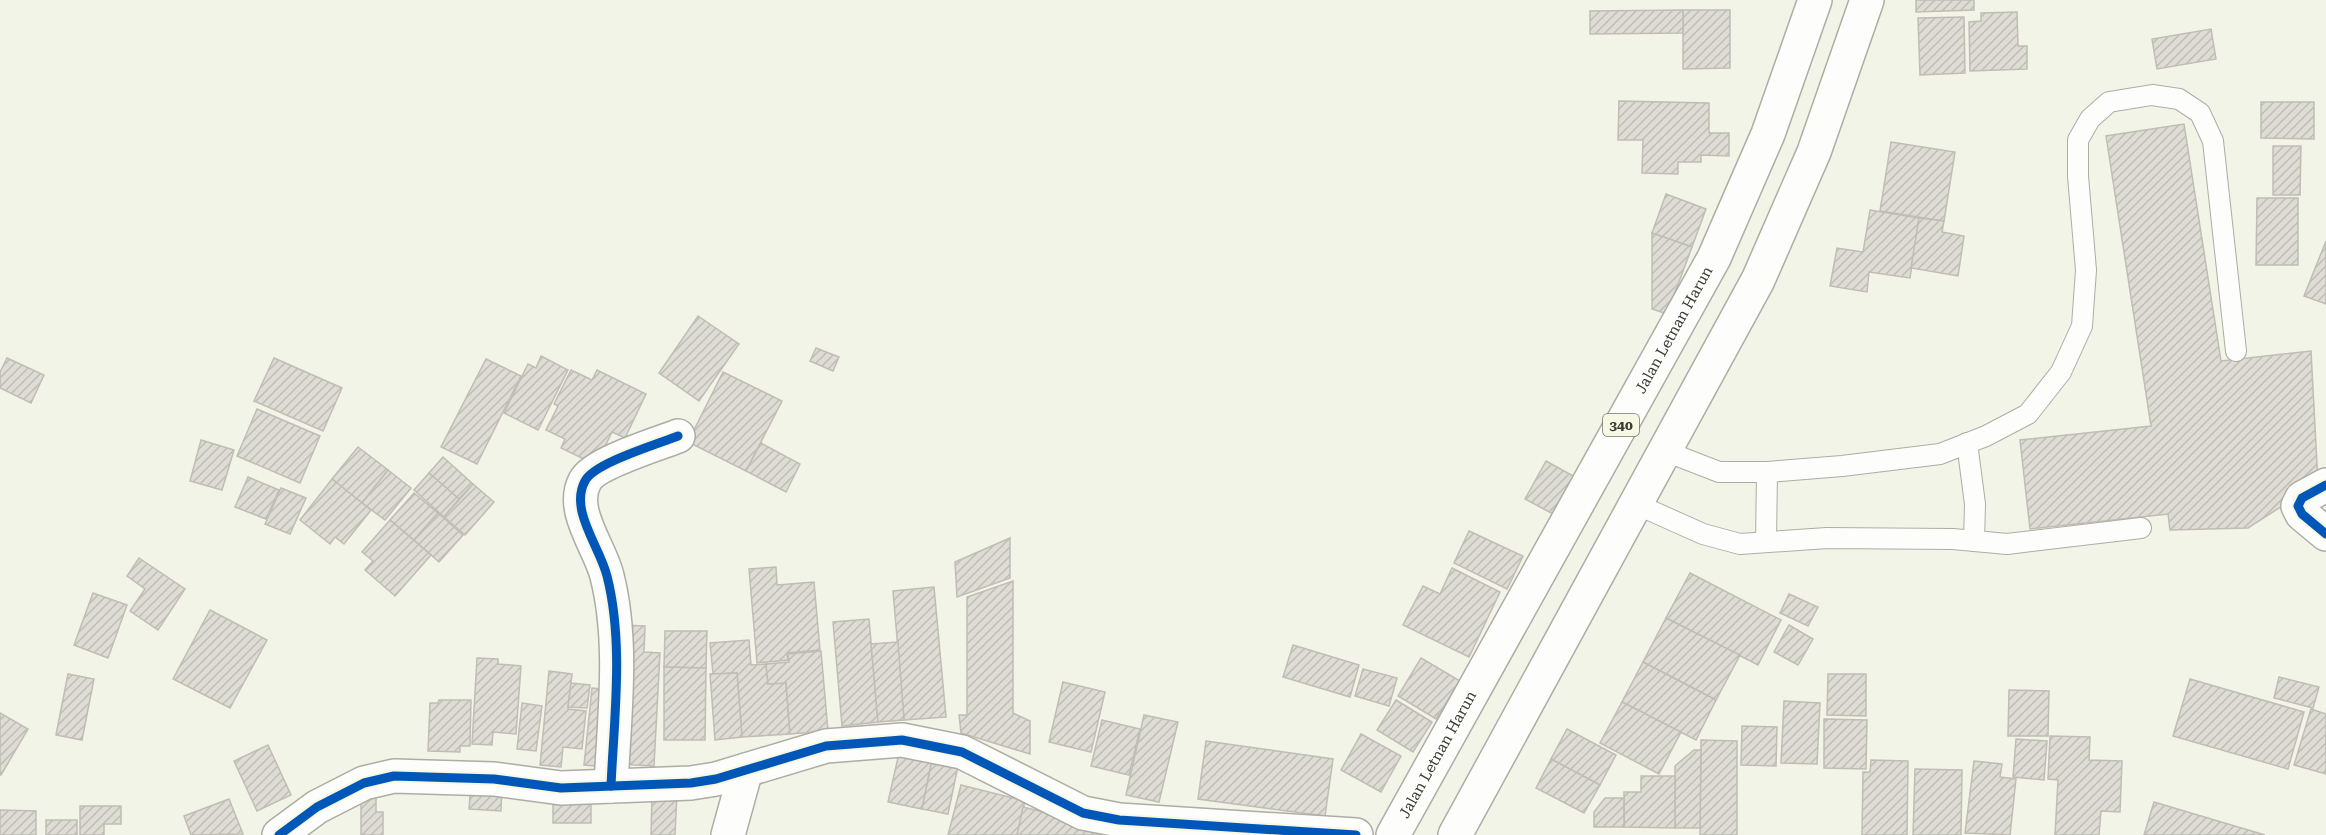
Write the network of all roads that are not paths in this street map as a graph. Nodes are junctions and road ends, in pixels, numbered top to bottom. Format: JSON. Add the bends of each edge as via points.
{"nodes":[{"id":1,"x":1815,"y":0,"type":"edge"},
{"id":2,"x":1867,"y":0,"type":"edge"},
{"id":3,"x":1751,"y":172,"type":"junction"},
{"id":4,"x":1797,"y":190,"type":"junction"},
{"id":5,"x":2236,"y":351,"type":"dead end"},
{"id":6,"x":678,"y":436,"type":"dead end"},
{"id":7,"x":1967,"y":444,"type":"junction"},
{"id":8,"x":1665,"y":451,"type":"junction"},
{"id":9,"x":1767,"y":472,"type":"junction"},
{"id":10,"x":2326,"y":485,"type":"edge"},
{"id":11,"x":1636,"y":504,"type":"junction"},
{"id":12,"x":2141,"y":528,"type":"dead end"},
{"id":13,"x":2326,"y":534,"type":"edge"},
{"id":14,"x":1974,"y":541,"type":"junction"},
{"id":15,"x":1766,"y":542,"type":"junction"},
{"id":16,"x":746,"y":770,"type":"junction"},
{"id":17,"x":611,"y":786,"type":"junction"},
{"id":18,"x":279,"y":835,"type":"edge"},
{"id":19,"x":728,"y":835,"type":"edge"},
{"id":20,"x":1356,"y":835,"type":"edge"},
{"id":21,"x":1394,"y":835,"type":"edge"},
{"id":22,"x":1455,"y":835,"type":"edge"}],
"edges":[{"from":1,"to":3,"type":"main road","name":"Jalan Letnan Harun","number":"340"},
{"from":2,"to":4,"type":"main road"},
{"from":3,"to":4,"type":"main road"},
{"from":3,"to":21,"type":"main road","name":"Jalan Letnan Harun","number":"340","via":[[1714,258]]},
{"from":4,"to":8,"type":"main road","via":[[1758,279]]},
{"from":5,"to":7,"type":"lane","via":[[2212,141],[2200,113],[2179,99],[2152,95],[2109,102],[2090,119],[2078,140],[2086,270],[2082,326],[2061,372],[2028,414]]},
{"from":6,"to":17,"type":"main road","via":[[598,469],[586,478],[580,492],[581,507],[607,574],[613,610],[616,686]]},
{"from":7,"to":9,"type":"lane","via":[[1940,454]]},
{"from":7,"to":14,"type":"lane","via":[[1975,504]]},
{"from":8,"to":9,"type":"lane","via":[[1719,472]]},
{"from":8,"to":11,"type":"main road"},
{"from":9,"to":15,"type":"lane"},
{"from":10,"to":13,"type":"main road","via":[[2302,498],[2298,506]]},
{"from":11,"to":15,"type":"lane","via":[[1703,534],[1740,544]]},
{"from":11,"to":22,"type":"main road"},
{"from":12,"to":14,"type":"lane","via":[[2007,544]]},
{"from":14,"to":15,"type":"lane","via":[[1827,538]]},
{"from":16,"to":17,"type":"main road","via":[[691,783]]},
{"from":16,"to":19,"type":"main road"},
{"from":16,"to":20,"type":"main road","via":[[826,746],[902,740],[962,752],[1083,813],[1119,820]]},
{"from":17,"to":18,"type":"main road","via":[[561,788],[494,779],[394,777],[364,783],[317,807]]}]}
